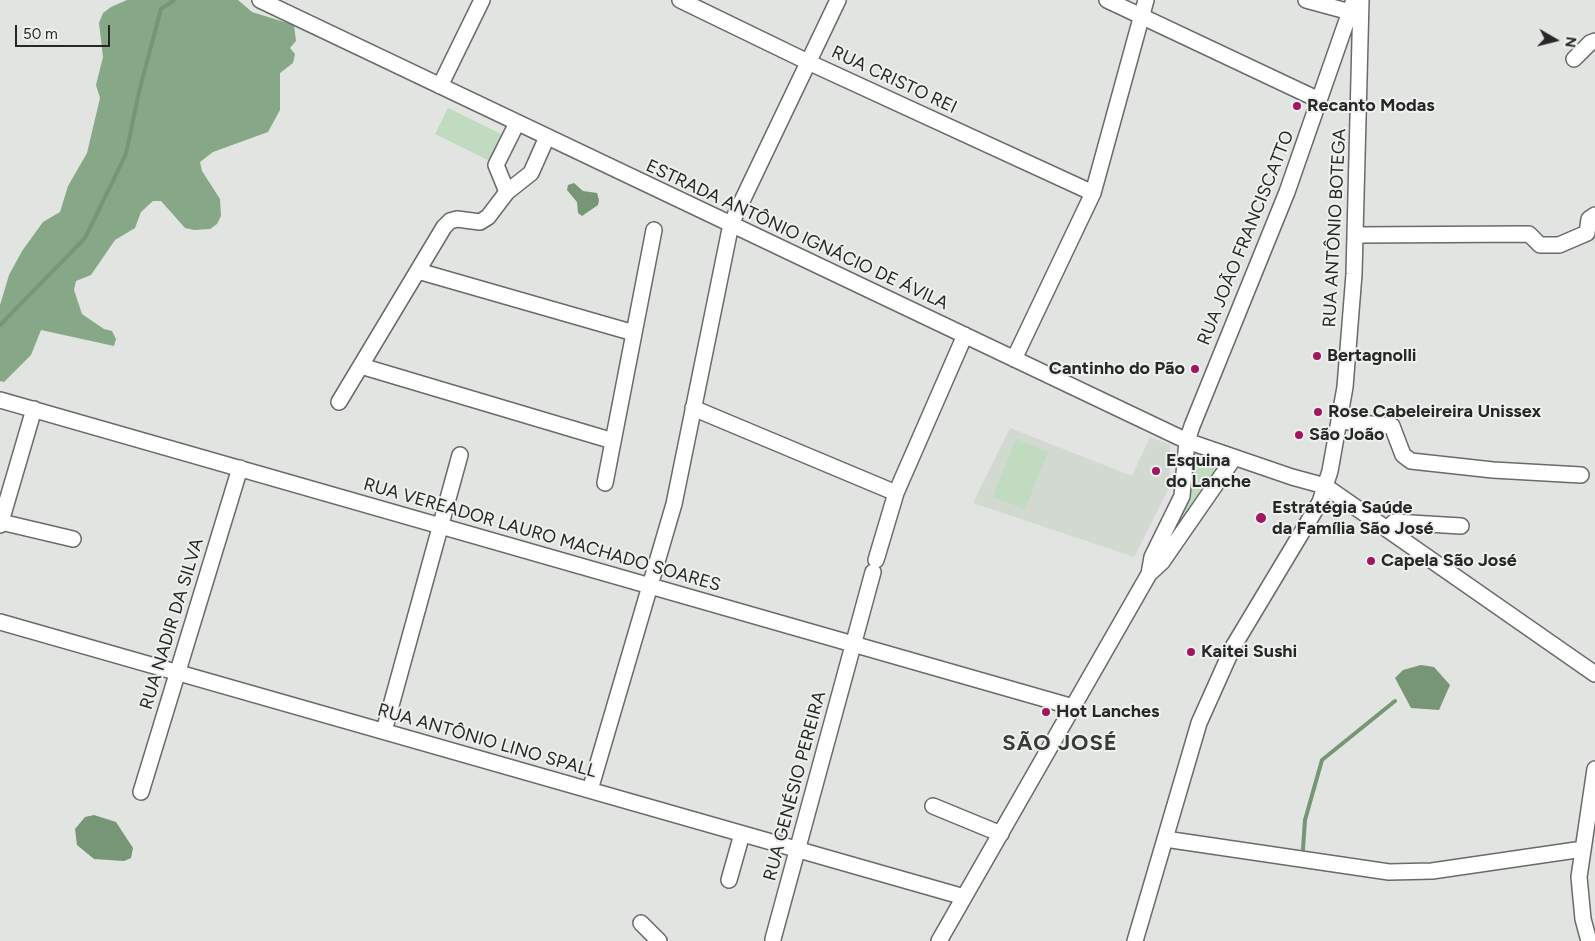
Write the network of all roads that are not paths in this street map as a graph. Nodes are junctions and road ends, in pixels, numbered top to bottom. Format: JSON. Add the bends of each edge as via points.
{"nodes":[{"id":1,"x":260,"y":0,"type":"edge"},
{"id":2,"x":482,"y":0,"type":"edge"},
{"id":3,"x":680,"y":0,"type":"edge"},
{"id":4,"x":838,"y":0,"type":"edge"},
{"id":5,"x":1107,"y":0,"type":"edge"},
{"id":6,"x":1146,"y":0,"type":"edge"},
{"id":7,"x":1306,"y":0,"type":"edge"},
{"id":8,"x":1362,"y":0,"type":"edge"},
{"id":9,"x":285,"y":6,"type":"edge"},
{"id":10,"x":1352,"y":6,"type":"edge"},
{"id":11,"x":1142,"y":17,"type":"junction"},
{"id":12,"x":1595,"y":41,"type":"edge"},
{"id":13,"x":1574,"y":59,"type":"dead end"},
{"id":14,"x":808,"y":62,"type":"junction"},
{"id":15,"x":440,"y":86,"type":"junction"},
{"id":16,"x":1319,"y":100,"type":"junction"},
{"id":17,"x":516,"y":123,"type":"junction"},
{"id":18,"x":547,"y":137,"type":"junction"},
{"id":19,"x":507,"y":192,"type":"junction"},
{"id":20,"x":1093,"y":193,"type":"junction"},
{"id":21,"x":1595,"y":216,"type":"edge"},
{"id":22,"x":731,"y":224,"type":"junction"},
{"id":23,"x":654,"y":230,"type":"dead end"},
{"id":24,"x":1356,"y":235,"type":"junction"},
{"id":25,"x":1591,"y":236,"type":"edge"},
{"id":26,"x":418,"y":271,"type":"junction"},
{"id":27,"x":634,"y":333,"type":"junction"},
{"id":28,"x":965,"y":335,"type":"junction"},
{"id":29,"x":1014,"y":359,"type":"junction"},
{"id":30,"x":361,"y":366,"type":"junction"},
{"id":31,"x":0,"y":400,"type":"edge"},
{"id":32,"x":339,"y":402,"type":"dead end"},
{"id":33,"x":693,"y":408,"type":"junction"},
{"id":34,"x":34,"y":409,"type":"junction"},
{"id":35,"x":1339,"y":421,"type":"junction"},
{"id":36,"x":613,"y":441,"type":"junction"},
{"id":37,"x":1188,"y":441,"type":"junction"},
{"id":38,"x":460,"y":455,"type":"dead end"},
{"id":39,"x":1234,"y":458,"type":"junction"},
{"id":40,"x":240,"y":468,"type":"junction"},
{"id":41,"x":1581,"y":476,"type":"dead end"},
{"id":42,"x":605,"y":483,"type":"dead end"},
{"id":43,"x":1325,"y":486,"type":"junction"},
{"id":44,"x":896,"y":493,"type":"junction"},
{"id":45,"x":0,"y":523,"type":"edge"},
{"id":46,"x":441,"y":526,"type":"junction"},
{"id":47,"x":1461,"y":526,"type":"dead end"},
{"id":48,"x":1387,"y":529,"type":"junction"},
{"id":49,"x":73,"y":539,"type":"dead end"},
{"id":50,"x":1149,"y":574,"type":"junction"},
{"id":51,"x":649,"y":585,"type":"junction"},
{"id":52,"x":0,"y":622,"type":"edge"},
{"id":53,"x":852,"y":643,"type":"junction"},
{"id":54,"x":177,"y":672,"type":"junction"},
{"id":55,"x":1595,"y":674,"type":"edge"},
{"id":56,"x":1073,"y":707,"type":"junction"},
{"id":57,"x":384,"y":732,"type":"junction"},
{"id":58,"x":1595,"y":769,"type":"edge"},
{"id":59,"x":590,"y":790,"type":"junction"},
{"id":60,"x":141,"y":792,"type":"dead end"},
{"id":61,"x":933,"y":806,"type":"dead end"},
{"id":62,"x":742,"y":834,"type":"junction"},
{"id":63,"x":1001,"y":834,"type":"junction"},
{"id":64,"x":1165,"y":839,"type":"junction"},
{"id":65,"x":1583,"y":849,"type":"junction"},
{"id":66,"x":797,"y":850,"type":"junction"},
{"id":67,"x":729,"y":880,"type":"dead end"},
{"id":68,"x":964,"y":897,"type":"junction"},
{"id":69,"x":641,"y":923,"type":"dead end"},
{"id":70,"x":773,"y":939,"type":"dead end"},
{"id":71,"x":659,"y":941,"type":"edge"},
{"id":72,"x":939,"y":941,"type":"edge"},
{"id":73,"x":1135,"y":941,"type":"edge"},
{"id":74,"x":1589,"y":941,"type":"edge"}],
"edges":[{"from":1,"to":9,"type":"street","name":"ESTRADA ANTÔNIO IGNÁCIO DE ÁVILA"},
{"from":2,"to":15,"type":"street"},
{"from":3,"to":14,"type":"street","name":"RUA CRISTO REI"},
{"from":4,"to":14,"type":"street"},
{"from":5,"to":11,"type":"street"},
{"from":6,"to":11,"type":"street"},
{"from":7,"to":10,"type":"street"},
{"from":8,"to":24,"type":"street","name":"RUA ANTÔNIO BOTEGA"},
{"from":9,"to":15,"type":"street","name":"ESTRADA ANTÔNIO IGNÁCIO DE ÁVILA"},
{"from":10,"to":16,"type":"street","name":"RUA JOÃO FRANCISCATTO"},
{"from":11,"to":16,"type":"street"},
{"from":11,"to":20,"type":"street"},
{"from":12,"to":13,"type":"street"},
{"from":14,"to":20,"type":"street","name":"RUA CRISTO REI"},
{"from":14,"to":22,"type":"street"},
{"from":15,"to":17,"type":"street","name":"ESTRADA ANTÔNIO IGNÁCIO DE ÁVILA"},
{"from":16,"to":37,"type":"street","name":"RUA JOÃO FRANCISCATTO","via":[[1287,192]]},
{"from":17,"to":18,"type":"street","name":"ESTRADA ANTÔNIO IGNÁCIO DE ÁVILA"},
{"from":17,"to":19,"type":"street","via":[[496,165]]},
{"from":18,"to":19,"type":"street","via":[[530,173]]},
{"from":18,"to":22,"type":"street","name":"ESTRADA ANTÔNIO IGNÁCIO DE ÁVILA"},
{"from":19,"to":26,"type":"street","via":[[488,217],[480,222],[457,219],[450,222]]},
{"from":20,"to":29,"type":"street"},
{"from":21,"to":25,"type":"street","via":[[1589,219]]},
{"from":22,"to":28,"type":"street","name":"ESTRADA ANTÔNIO IGNÁCIO DE ÁVILA"},
{"from":22,"to":33,"type":"street"},
{"from":23,"to":27,"type":"street"},
{"from":24,"to":25,"type":"street","via":[[1529,234],[1540,245],[1559,245]]},
{"from":24,"to":35,"type":"street","name":"RUA ANTÔNIO BOTEGA"},
{"from":26,"to":27,"type":"street"},
{"from":26,"to":30,"type":"street"},
{"from":27,"to":36,"type":"street"},
{"from":28,"to":29,"type":"street","name":"ESTRADA ANTÔNIO IGNÁCIO DE ÁVILA"},
{"from":28,"to":44,"type":"street","name":"RUA GENÉSIO PEREIRA"},
{"from":29,"to":37,"type":"street","name":"ESTRADA ANTÔNIO IGNÁCIO DE ÁVILA"},
{"from":30,"to":32,"type":"street"},
{"from":30,"to":36,"type":"street"},
{"from":31,"to":34,"type":"street","name":"RUA VEREADOR LAURO MACHADO SOARES"},
{"from":33,"to":44,"type":"street"},
{"from":33,"to":51,"type":"street","via":[[674,504]]},
{"from":34,"to":40,"type":"street","name":"RUA VEREADOR LAURO MACHADO SOARES"},
{"from":34,"to":45,"type":"street"},
{"from":35,"to":41,"type":"street","via":[[1392,426],[1403,456],[1411,461]]},
{"from":35,"to":43,"type":"street","name":"RUA ANTÔNIO BOTEGA"},
{"from":36,"to":42,"type":"street"},
{"from":37,"to":39,"type":"street","name":"ESTRADA ANTÔNIO IGNÁCIO DE ÁVILA"},
{"from":37,"to":50,"type":"street","name":"RUA JOÃO FRANCISCATTO","via":[[1182,496],[1152,556]]},
{"from":38,"to":46,"type":"street"},
{"from":39,"to":43,"type":"street","name":"ESTRADA ANTÔNIO IGNÁCIO DE ÁVILA"},
{"from":39,"to":50,"type":"street","name":"RUA JOÃO FRANCISCATTO","via":[[1162,562]]},
{"from":40,"to":46,"type":"street","name":"RUA VEREADOR LAURO MACHADO SOARES"},
{"from":40,"to":54,"type":"street","name":"RUA NADIR DA SILVA"},
{"from":43,"to":48,"type":"street","name":"ESTRADA ANTÔNIO IGNÁCIO DE ÁVILA"},
{"from":43,"to":64,"type":"street","name":"RUA ANTÔNIO BOTEGA","via":[[1320,502],[1233,647],[1200,723]]},
{"from":44,"to":53,"type":"street","name":"RUA GENÉSIO PEREIRA"},
{"from":45,"to":49,"type":"street"},
{"from":46,"to":51,"type":"street","name":"RUA VEREADOR LAURO MACHADO SOARES"},
{"from":46,"to":57,"type":"street"},
{"from":47,"to":48,"type":"street","via":[[1394,522]]},
{"from":48,"to":55,"type":"street","name":"ESTRADA ANTÔNIO IGNÁCIO DE ÁVILA"},
{"from":50,"to":56,"type":"street","name":"RUA JOÃO FRANCISCATTO"},
{"from":51,"to":53,"type":"street","name":"RUA VEREADOR LAURO MACHADO SOARES"},
{"from":51,"to":59,"type":"street"},
{"from":52,"to":54,"type":"street","name":"RUA ANTÔNIO LINO SPALL"},
{"from":53,"to":56,"type":"street","name":"RUA VEREADOR LAURO MACHADO SOARES"},
{"from":53,"to":66,"type":"street","name":"RUA GENÉSIO PEREIRA"},
{"from":54,"to":57,"type":"street","name":"RUA ANTÔNIO LINO SPALL"},
{"from":54,"to":60,"type":"street","name":"RUA NADIR DA SILVA"},
{"from":56,"to":63,"type":"street","name":"RUA JOÃO FRANCISCATTO"},
{"from":57,"to":59,"type":"street","name":"RUA ANTÔNIO LINO SPALL"},
{"from":58,"to":65,"type":"street"},
{"from":59,"to":62,"type":"street","name":"RUA ANTÔNIO LINO SPALL"},
{"from":61,"to":63,"type":"street"},
{"from":62,"to":66,"type":"street","name":"RUA ANTÔNIO LINO SPALL"},
{"from":62,"to":67,"type":"street"},
{"from":63,"to":68,"type":"street","name":"RUA JOÃO FRANCISCATTO"},
{"from":64,"to":65,"type":"street","via":[[1389,872],[1432,871]]},
{"from":64,"to":73,"type":"street","name":"RUA ANTÔNIO BOTEGA"},
{"from":65,"to":74,"type":"street","via":[[1580,901]]},
{"from":66,"to":68,"type":"street","name":"RUA ANTÔNIO LINO SPALL"},
{"from":66,"to":70,"type":"street","name":"RUA GENÉSIO PEREIRA"},
{"from":68,"to":72,"type":"street","name":"RUA JOÃO FRANCISCATTO"},
{"from":69,"to":71,"type":"street"}]}
